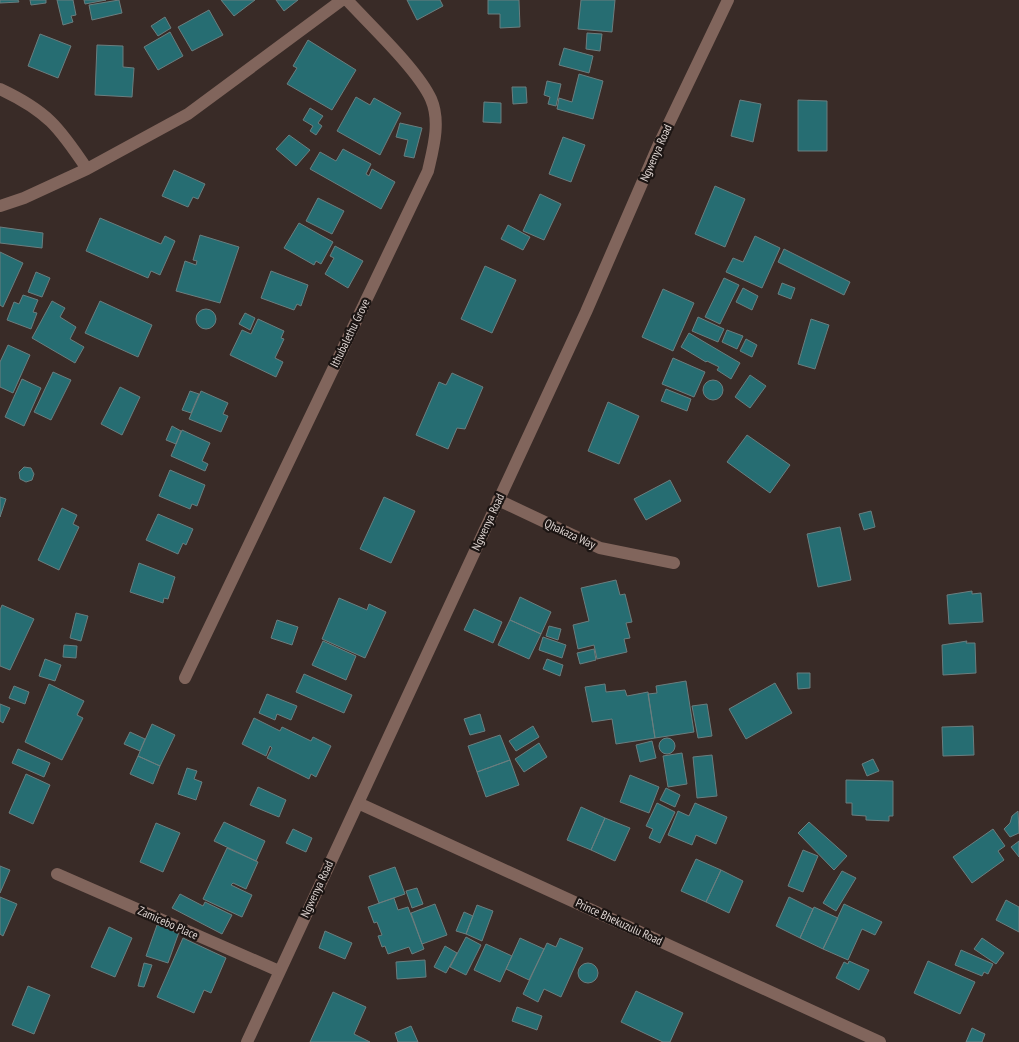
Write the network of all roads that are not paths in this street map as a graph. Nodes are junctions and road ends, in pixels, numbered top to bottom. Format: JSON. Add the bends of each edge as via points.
{"nodes":[{"id":1,"x":342,"y":0,"type":"edge"},
{"id":2,"x":347,"y":0,"type":"edge"},
{"id":3,"x":728,"y":0,"type":"edge"},
{"id":4,"x":0,"y":89,"type":"edge"},
{"id":5,"x":87,"y":169,"type":"junction"},
{"id":6,"x":0,"y":206,"type":"edge"},
{"id":7,"x":498,"y":500,"type":"junction"},
{"id":8,"x":674,"y":563,"type":"dead end"},
{"id":9,"x":185,"y":678,"type":"dead end"},
{"id":10,"x":358,"y":803,"type":"junction"},
{"id":11,"x":57,"y":874,"type":"dead end"},
{"id":12,"x":279,"y":971,"type":"junction"},
{"id":13,"x":247,"y":1042,"type":"edge"},
{"id":14,"x":880,"y":1042,"type":"edge"}],
"edges":[{"from":1,"to":5,"type":"street","via":[[188,114]]},
{"from":2,"to":9,"type":"street","name":"Ithubalethu Grove","via":[[414,74],[431,100],[435,139],[428,171]]},
{"from":3,"to":7,"type":"street","name":"Ngwenya Road","via":[[659,144],[586,312]]},
{"from":4,"to":5,"type":"street","via":[[27,102],[54,123]]},
{"from":5,"to":6,"type":"street"},
{"from":7,"to":8,"type":"street","name":"Qhakaza Way","via":[[600,548]]},
{"from":7,"to":10,"type":"street","name":"Ngwenya Road"},
{"from":10,"to":12,"type":"street","name":"Ngwenya Road"},
{"from":10,"to":14,"type":"street","name":"Prince Bhekuzulu Road"},
{"from":11,"to":12,"type":"street","name":"Zamicebo Place"},
{"from":12,"to":13,"type":"street","name":"Ngwenya Road"}]}
